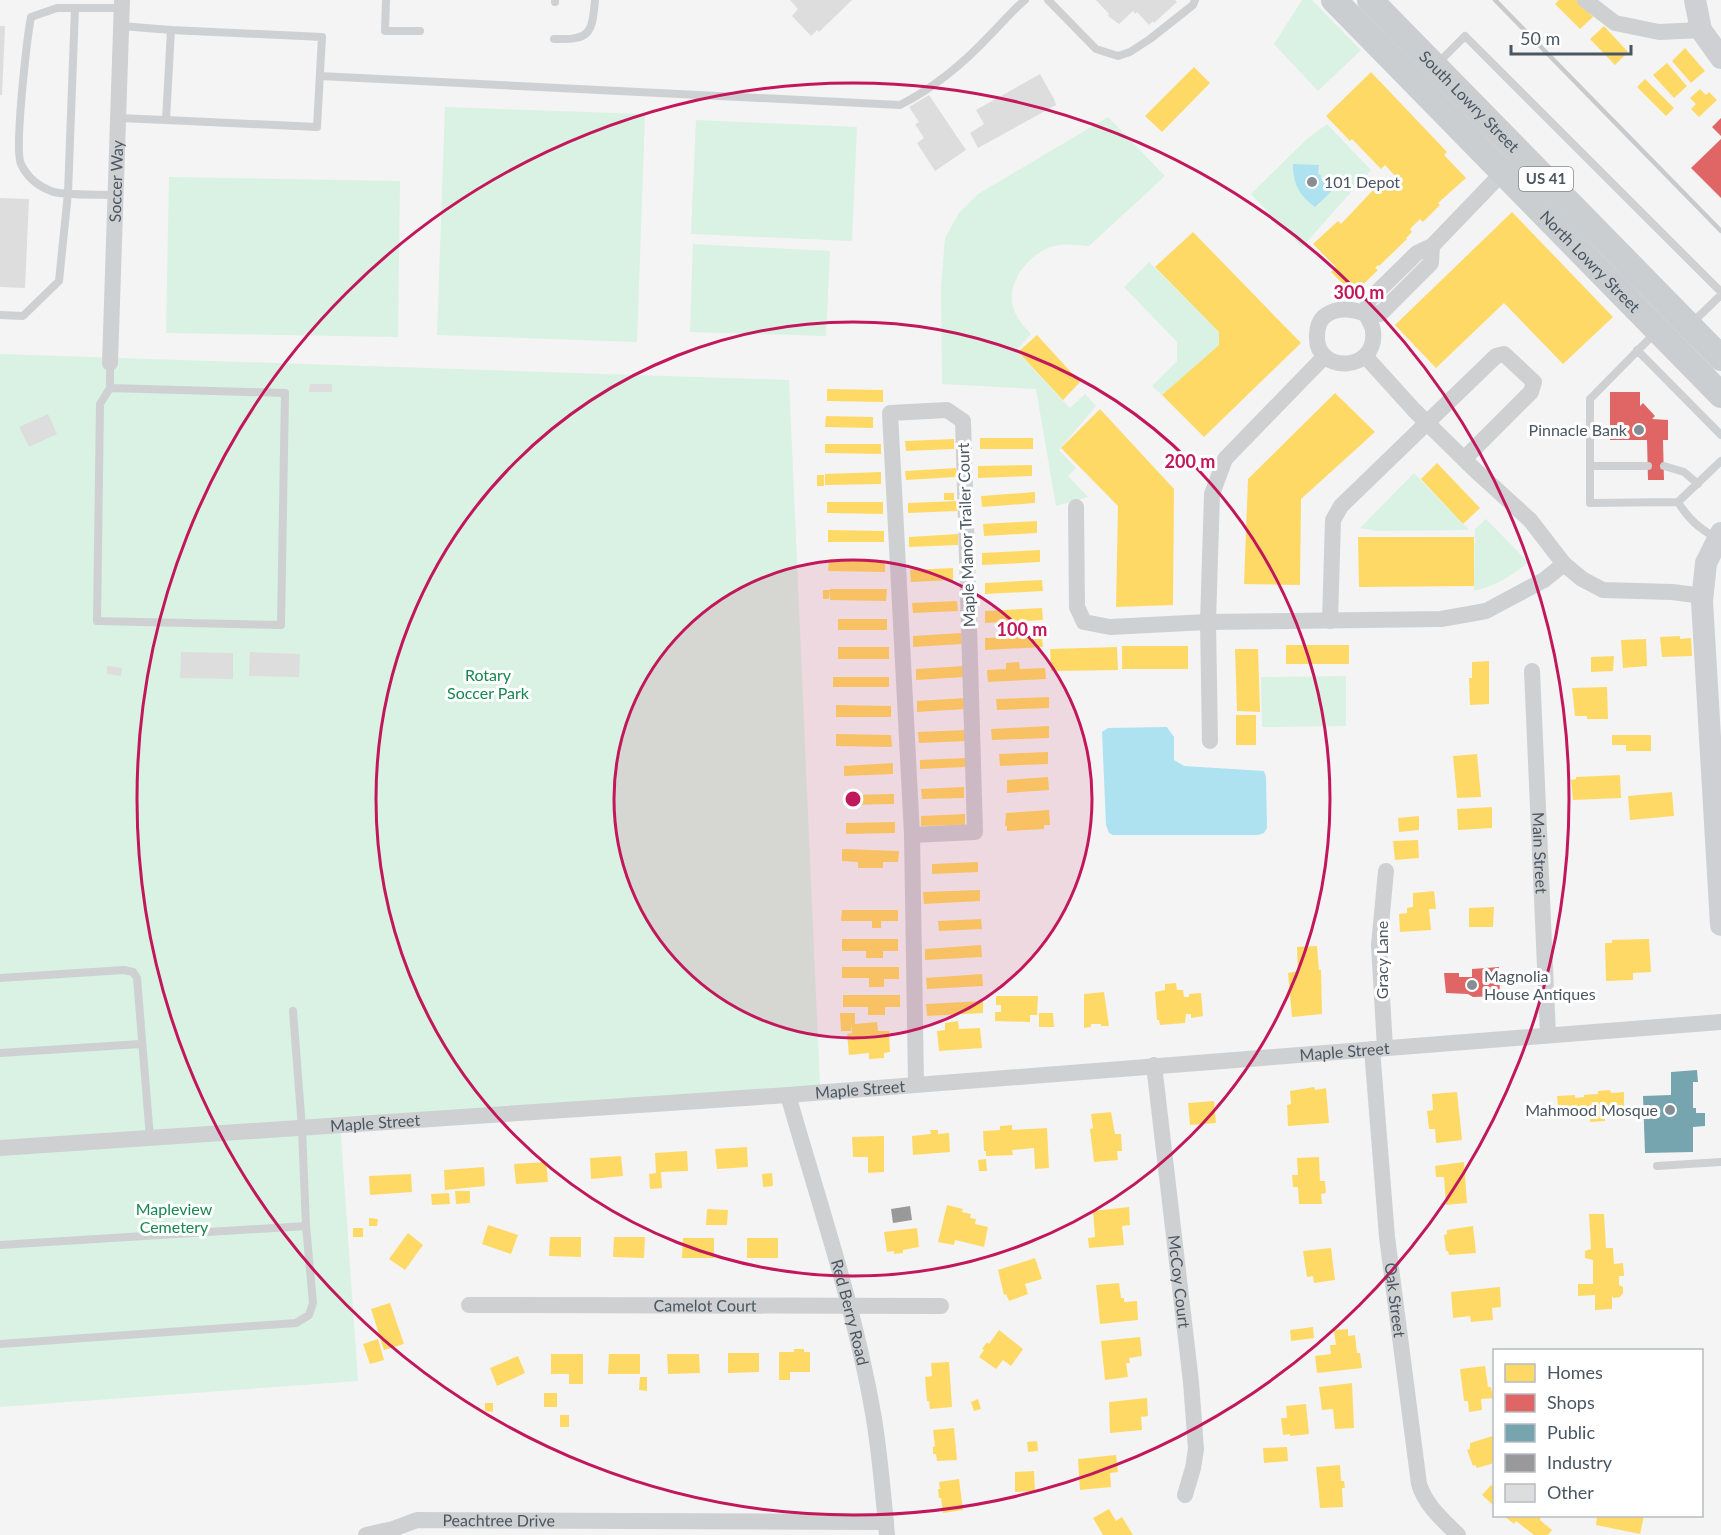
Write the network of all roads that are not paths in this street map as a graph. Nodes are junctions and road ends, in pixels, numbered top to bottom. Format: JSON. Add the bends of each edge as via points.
{"nodes":[{"id":1,"x":386,"y":0,"type":"edge"},
{"id":2,"x":595,"y":0,"type":"edge"},
{"id":3,"x":1025,"y":0,"type":"edge"},
{"id":4,"x":1048,"y":0,"type":"edge"},
{"id":5,"x":1195,"y":0,"type":"edge"},
{"id":6,"x":1334,"y":0,"type":"edge"},
{"id":7,"x":1370,"y":0,"type":"edge"},
{"id":8,"x":1585,"y":0,"type":"edge"},
{"id":9,"x":1695,"y":0,"type":"edge"},
{"id":10,"x":65,"y":4,"type":"edge"},
{"id":11,"x":122,"y":4,"type":"edge"},
{"id":12,"x":75,"y":8,"type":"junction"},
{"id":13,"x":121,"y":26,"type":"junction"},
{"id":14,"x":171,"y":30,"type":"junction"},
{"id":15,"x":1701,"y":30,"type":"junction"},
{"id":16,"x":420,"y":32,"type":"dead end"},
{"id":17,"x":554,"y":39,"type":"dead end"},
{"id":18,"x":1721,"y":58,"type":"edge"},
{"id":19,"x":1435,"y":66,"type":"junction"},
{"id":20,"x":320,"y":76,"type":"junction"},
{"id":21,"x":118,"y":118,"type":"junction"},
{"id":22,"x":166,"y":120,"type":"junction"},
{"id":23,"x":1521,"y":154,"type":"junction"},
{"id":24,"x":1503,"y":172,"type":"junction"},
{"id":25,"x":68,"y":193,"type":"junction"},
{"id":26,"x":115,"y":195,"type":"junction"},
{"id":27,"x":1721,"y":293,"type":"edge"},
{"id":28,"x":1367,"y":313,"type":"junction"},
{"id":29,"x":0,"y":315,"type":"edge"},
{"id":30,"x":1689,"y":326,"type":"junction"},
{"id":31,"x":1657,"y":330,"type":"junction"},
{"id":32,"x":1637,"y":350,"type":"junction"},
{"id":33,"x":1324,"y":357,"type":"junction"},
{"id":34,"x":1366,"y":357,"type":"junction"},
{"id":35,"x":1721,"y":358,"type":"edge"},
{"id":36,"x":110,"y":363,"type":"joint"},
{"id":37,"x":110,"y":388,"type":"junction"},
{"id":38,"x":1721,"y":395,"type":"edge"},
{"id":39,"x":1428,"y":423,"type":"junction"},
{"id":40,"x":1721,"y":435,"type":"edge"},
{"id":41,"x":1464,"y":459,"type":"junction"},
{"id":42,"x":1721,"y":461,"type":"edge"},
{"id":43,"x":1590,"y":466,"type":"junction"},
{"id":44,"x":1648,"y":466,"type":"dead end"},
{"id":45,"x":1664,"y":466,"type":"dead end"},
{"id":46,"x":1698,"y":484,"type":"junction"},
{"id":47,"x":1678,"y":502,"type":"junction"},
{"id":48,"x":1076,"y":507,"type":"dead end"},
{"id":49,"x":1720,"y":536,"type":"edge"},
{"id":50,"x":1564,"y":564,"type":"junction"},
{"id":51,"x":1703,"y":596,"type":"junction"},
{"id":52,"x":1330,"y":621,"type":"junction"},
{"id":53,"x":1208,"y":622,"type":"junction"},
{"id":54,"x":1532,"y":671,"type":"dead end"},
{"id":55,"x":1210,"y":741,"type":"dead end"},
{"id":56,"x":1717,"y":792,"type":"edge"},
{"id":57,"x":912,"y":835,"type":"junction"},
{"id":58,"x":1386,"y":871,"type":"dead end"},
{"id":59,"x":1721,"y":925,"type":"edge"},
{"id":60,"x":0,"y":978,"type":"edge"},
{"id":61,"x":293,"y":1011,"type":"dead end"},
{"id":62,"x":1721,"y":1022,"type":"edge"},
{"id":63,"x":1548,"y":1035,"type":"junction"},
{"id":64,"x":141,"y":1044,"type":"junction"},
{"id":65,"x":1378,"y":1048,"type":"junction"},
{"id":66,"x":0,"y":1053,"type":"edge"},
{"id":67,"x":1154,"y":1065,"type":"junction"},
{"id":68,"x":916,"y":1084,"type":"junction"},
{"id":69,"x":788,"y":1095,"type":"junction"},
{"id":70,"x":302,"y":1128,"type":"junction"},
{"id":71,"x":150,"y":1138,"type":"junction"},
{"id":72,"x":0,"y":1148,"type":"edge"},
{"id":73,"x":1721,"y":1162,"type":"edge"},
{"id":74,"x":1657,"y":1166,"type":"dead end"},
{"id":75,"x":306,"y":1226,"type":"junction"},
{"id":76,"x":0,"y":1245,"type":"edge"},
{"id":77,"x":469,"y":1305,"type":"dead end"},
{"id":78,"x":848,"y":1306,"type":"junction"},
{"id":79,"x":941,"y":1306,"type":"dead end"},
{"id":80,"x":0,"y":1344,"type":"edge"},
{"id":81,"x":1185,"y":1495,"type":"dead end"},
{"id":82,"x":886,"y":1528,"type":"edge"},
{"id":83,"x":366,"y":1535,"type":"edge"},
{"id":84,"x":1458,"y":1535,"type":"edge"}],
"edges":[{"from":1,"to":16,"type":"lane","via":[[385,31]]},
{"from":2,"to":17,"type":"lane","via":[[593,24],[585,34],[576,40]]},
{"from":3,"to":20,"type":"lane","via":[[938,82],[900,105]]},
{"from":4,"to":5,"type":"lane","via":[[1096,49],[1118,56],[1150,39]]},
{"from":6,"to":24,"type":"main road","name":"North Lowry Street","number":"US 41"},
{"from":7,"to":19,"type":"main road","name":"South Lowry Street","number":"US 41"},
{"from":8,"to":15,"type":"street","via":[[1615,23],[1659,32]]},
{"from":9,"to":15,"type":"street"},
{"from":10,"to":12,"type":"lane"},
{"from":10,"to":25,"type":"lane","via":[[31,17],[19,162],[31,180],[52,192]]},
{"from":11,"to":12,"type":"lane"},
{"from":11,"to":13,"type":"street","name":"Soccer Way"},
{"from":12,"to":25,"type":"lane"},
{"from":13,"to":14,"type":"lane"},
{"from":13,"to":21,"type":"street","name":"Soccer Way"},
{"from":14,"to":20,"type":"lane","via":[[322,37]]},
{"from":14,"to":22,"type":"lane"},
{"from":15,"to":18,"type":"street"},
{"from":19,"to":23,"type":"main road","name":"South Lowry Street","number":"US 41"},
{"from":19,"to":27,"type":"lane","via":[[1465,36]]},
{"from":20,"to":22,"type":"lane","via":[[316,127]]},
{"from":21,"to":22,"type":"lane"},
{"from":21,"to":26,"type":"street","name":"Soccer Way"},
{"from":23,"to":24,"type":"street"},
{"from":23,"to":30,"type":"main road","name":"South Lowry Street","number":"US 41"},
{"from":24,"to":28,"type":"street","via":[[1432,246],[1417,252],[1369,300]]},
{"from":24,"to":31,"type":"main road","name":"North Lowry Street","number":"US 41"},
{"from":25,"to":26,"type":"lane"},
{"from":25,"to":29,"type":"lane","via":[[59,281],[23,315]]},
{"from":26,"to":36,"type":"street","name":"Soccer Way"},
{"from":27,"to":30,"type":"lane"},
{"from":28,"to":33,"type":"street","via":[[1353,309],[1323,316],[1317,328],[1317,343]]},
{"from":28,"to":34,"type":"street","via":[[1373,331]]},
{"from":30,"to":35,"type":"main road","name":"South Lowry Street","number":"US 41"},
{"from":31,"to":32,"type":"lane"},
{"from":31,"to":38,"type":"main road","name":"North Lowry Street","number":"US 41"},
{"from":32,"to":40,"type":"lane"},
{"from":32,"to":43,"type":"lane","via":[[1590,399]]},
{"from":33,"to":34,"type":"street","via":[[1340,364]]},
{"from":33,"to":53,"type":"street","via":[[1225,459],[1212,494]]},
{"from":34,"to":39,"type":"street"},
{"from":36,"to":37,"type":"lane"},
{"from":37,"to":37,"type":"lane","via":[[100,404],[97,621],[281,625],[285,393]]},
{"from":39,"to":41,"type":"street"},
{"from":39,"to":41,"type":"street","via":[[1496,356],[1504,354],[1534,382],[1530,392]]},
{"from":39,"to":52,"type":"street","via":[[1341,506],[1333,520]]},
{"from":41,"to":50,"type":"street","via":[[1530,520]]},
{"from":42,"to":46,"type":"lane"},
{"from":43,"to":44,"type":"lane"},
{"from":43,"to":47,"type":"lane","via":[[1590,503]]},
{"from":45,"to":46,"type":"lane","via":[[1684,472]]},
{"from":46,"to":47,"type":"lane"},
{"from":47,"to":49,"type":"lane","via":[[1697,527]]},
{"from":48,"to":53,"type":"street","via":[[1077,607],[1084,622],[1110,627]]},
{"from":49,"to":51,"type":"street","via":[[1706,562]]},
{"from":50,"to":51,"type":"street","via":[[1604,590]]},
{"from":50,"to":52,"type":"street","via":[[1544,580],[1486,611],[1441,619]]},
{"from":51,"to":56,"type":"street"},
{"from":52,"to":53,"type":"street"},
{"from":53,"to":55,"type":"street"},
{"from":54,"to":63,"type":"street","name":"Main Street"},
{"from":56,"to":59,"type":"street"},
{"from":57,"to":57,"type":"street","name":"Maple Manor Trailer Court","via":[[890,413],[946,410],[963,422],[975,832]]},
{"from":57,"to":68,"type":"street","name":"Maple Manor Trailer Court"},
{"from":58,"to":65,"type":"street","name":"Gracy Lane","via":[[1379,945]]},
{"from":60,"to":64,"type":"lane","via":[[124,969],[133,972],[137,978]]},
{"from":61,"to":70,"type":"lane"},
{"from":62,"to":63,"type":"street","name":"Maple Street"},
{"from":63,"to":65,"type":"street","name":"Maple Street"},
{"from":64,"to":66,"type":"lane"},
{"from":64,"to":71,"type":"lane"},
{"from":65,"to":67,"type":"street","name":"Maple Street"},
{"from":65,"to":84,"type":"street","name":"Oak Street","via":[[1387,1237],[1419,1484],[1424,1498]]},
{"from":67,"to":68,"type":"street","name":"Maple Street"},
{"from":67,"to":81,"type":"street","name":"McCoy Court","via":[[1193,1404],[1196,1449]]},
{"from":68,"to":69,"type":"street","name":"Maple Street"},
{"from":69,"to":70,"type":"street","name":"Maple Street"},
{"from":69,"to":78,"type":"street","name":"Red Berry Road"},
{"from":70,"to":71,"type":"street","name":"Maple Street"},
{"from":70,"to":75,"type":"lane"},
{"from":71,"to":72,"type":"street","name":"Maple Street"},
{"from":73,"to":74,"type":"lane"},
{"from":75,"to":76,"type":"lane"},
{"from":75,"to":80,"type":"lane","via":[[313,1303],[309,1315],[296,1323]]},
{"from":77,"to":78,"type":"street","name":"Camelot Court"},
{"from":78,"to":79,"type":"street","name":"Camelot Court"},
{"from":78,"to":82,"type":"street","name":"Red Berry Road","via":[[873,1413]]},
{"from":82,"to":83,"type":"street","name":"Peachtree Drive","via":[[417,1520]]}]}
